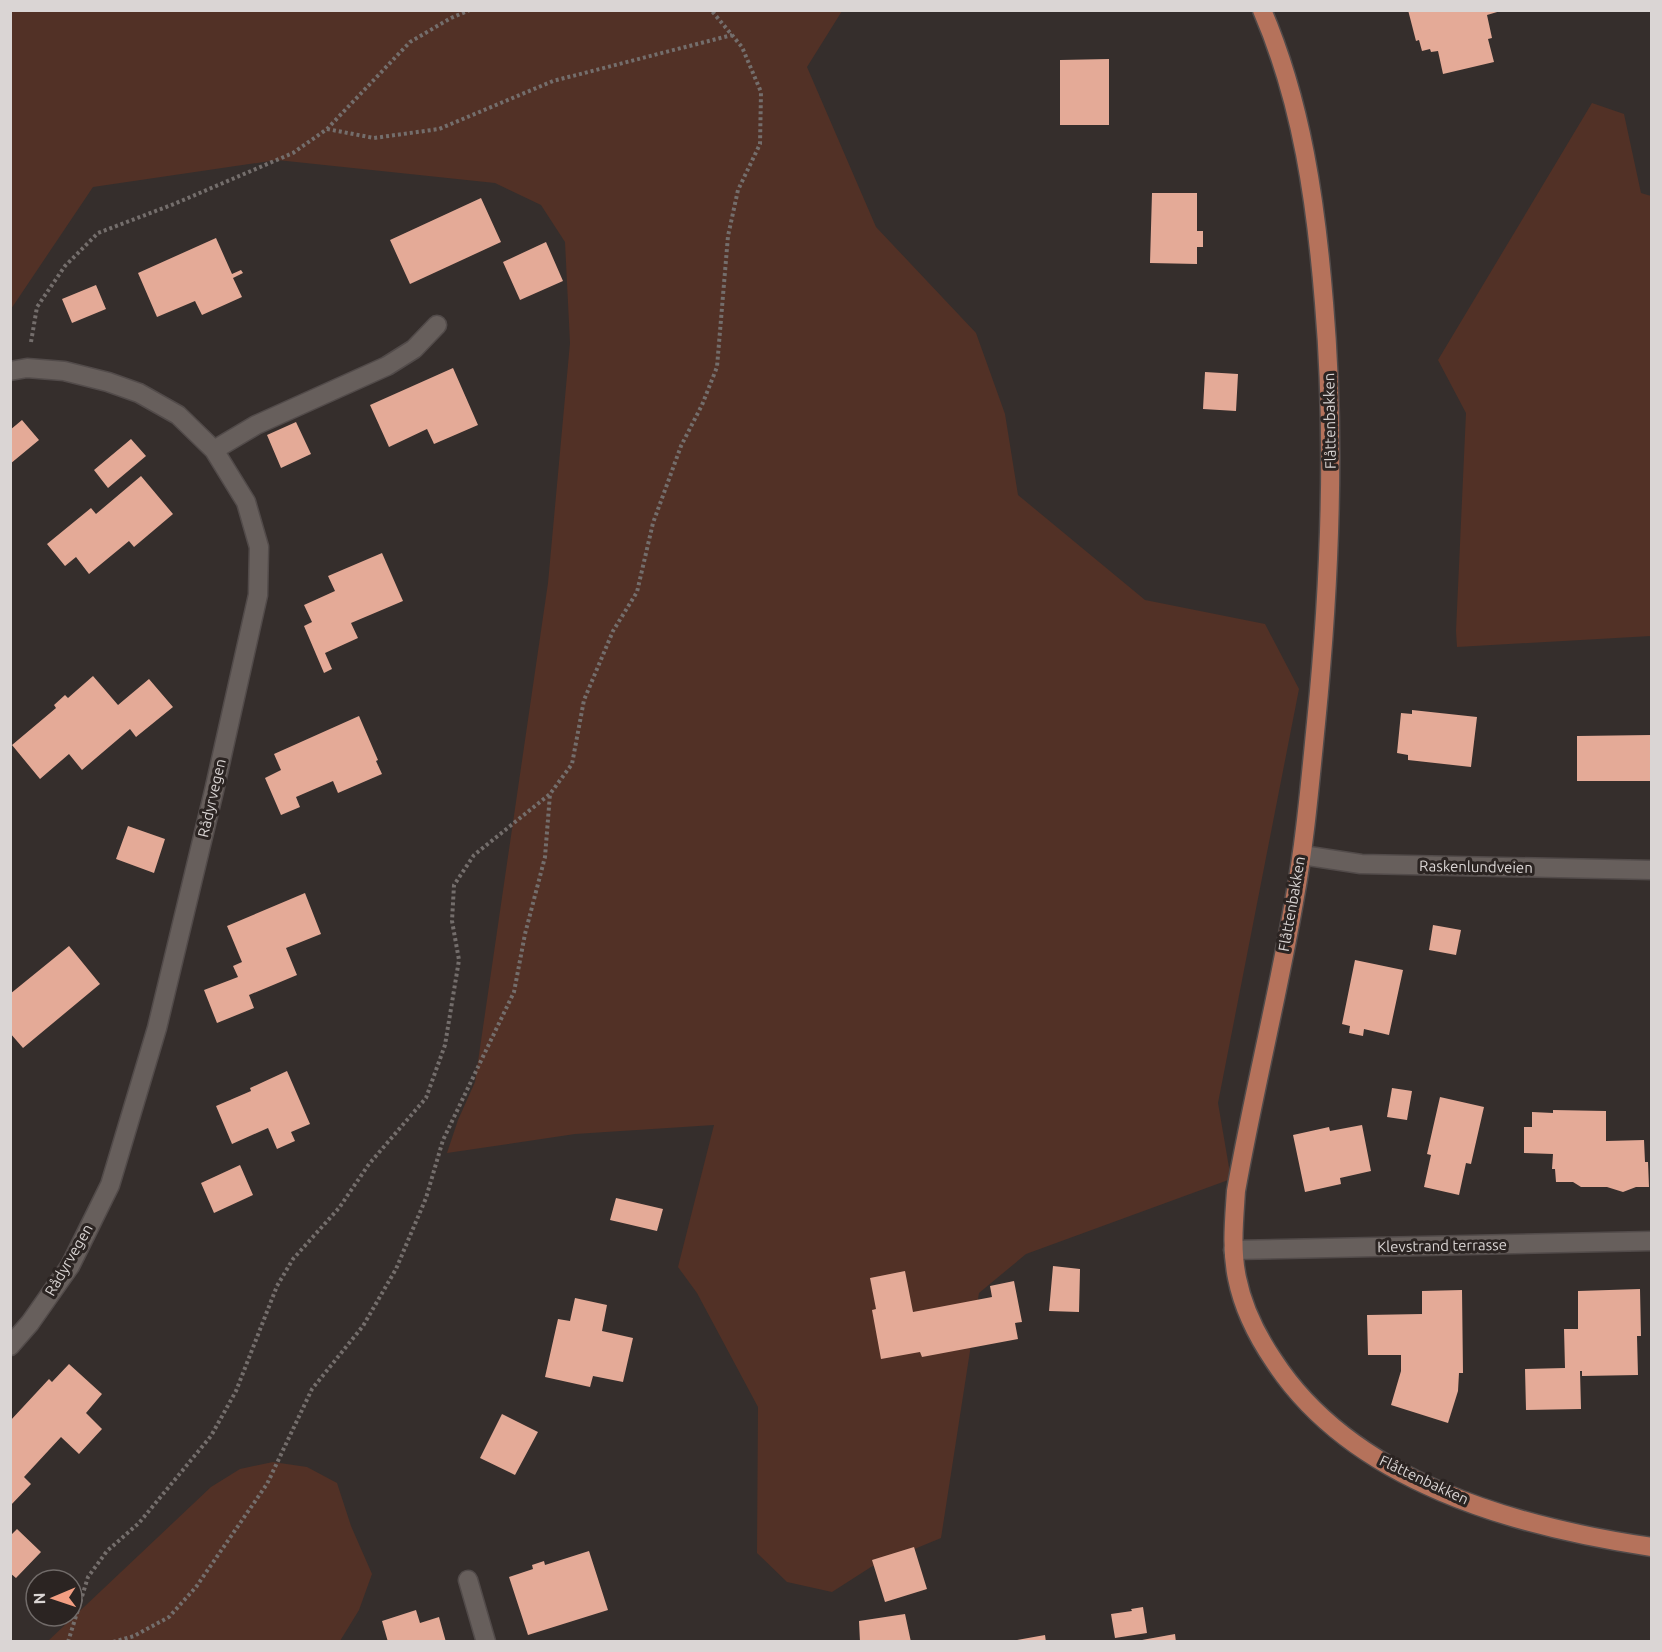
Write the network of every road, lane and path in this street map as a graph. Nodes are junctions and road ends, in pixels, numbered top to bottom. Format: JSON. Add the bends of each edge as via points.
{"nodes":[{"id":1,"x":470,"y":10,"type":"edge"},
{"id":2,"x":711,"y":10,"type":"edge"},
{"id":3,"x":1262,"y":10,"type":"edge"},
{"id":4,"x":732,"y":35,"type":"junction"},
{"id":5,"x":327,"y":129,"type":"junction"},
{"id":6,"x":437,"y":325,"type":"dead end"},
{"id":7,"x":19,"y":370,"type":"edge"},
{"id":8,"x":214,"y":450,"type":"junction"},
{"id":9,"x":550,"y":794,"type":"junction"},
{"id":10,"x":1302,"y":855,"type":"junction"},
{"id":11,"x":1652,"y":870,"type":"edge"},
{"id":12,"x":1652,"y":1241,"type":"edge"},
{"id":13,"x":1233,"y":1250,"type":"junction"},
{"id":14,"x":10,"y":1346,"type":"edge"},
{"id":15,"x":1652,"y":1547,"type":"edge"},
{"id":16,"x":468,"y":1580,"type":"dead end"},
{"id":17,"x":68,"y":1641,"type":"edge"},
{"id":18,"x":113,"y":1641,"type":"edge"},
{"id":19,"x":486,"y":1641,"type":"edge"}],
"edges":[{"from":1,"to":5,"type":"path","via":[[410,42]]},
{"from":2,"to":4,"type":"path"},
{"from":3,"to":10,"type":"main road","name":"Flåttenbakken","via":[[1291,94],[1309,175],[1319,238],[1329,363],[1326,629]]},
{"from":4,"to":5,"type":"path","via":[[553,81],[440,129],[374,138]]},
{"from":4,"to":9,"type":"path","via":[[742,47],[761,92],[760,144],[738,190],[728,236],[717,367],[652,523],[637,592],[613,631],[584,700],[572,764]]},
{"from":5,"to":7,"type":"path","via":[[293,153],[98,233],[65,266],[37,307]]},
{"from":6,"to":8,"type":"street","via":[[414,349],[387,366],[256,425]]},
{"from":7,"to":8,"type":"street","name":"Rådyrvegen","via":[[64,371],[139,393],[178,415]]},
{"from":8,"to":14,"type":"street","name":"Rådyrvegen","via":[[246,502],[259,548],[258,595],[214,791],[157,1028],[110,1185],[70,1266]]},
{"from":9,"to":17,"type":"path","via":[[474,855],[454,885],[452,921],[459,960],[445,1046],[426,1098],[293,1259],[278,1286],[236,1391],[211,1436],[88,1577]]},
{"from":9,"to":18,"type":"path","via":[[545,857],[514,992],[443,1140],[426,1198],[396,1269],[363,1326],[312,1389],[267,1484],[196,1587],[169,1617],[134,1636]]},
{"from":10,"to":11,"type":"street","name":"Raskenlundveien","via":[[1361,864]]},
{"from":10,"to":13,"type":"main road","name":"Flåttenbakken","via":[[1238,1180]]},
{"from":12,"to":13,"type":"street","name":"Klevstrand terrasse"},
{"from":13,"to":15,"type":"main road","name":"Flåttenbakken","via":[[1237,1279],[1262,1343],[1295,1391],[1350,1441],[1407,1476],[1462,1500],[1552,1528]]},
{"from":16,"to":19,"type":"street"}]}
